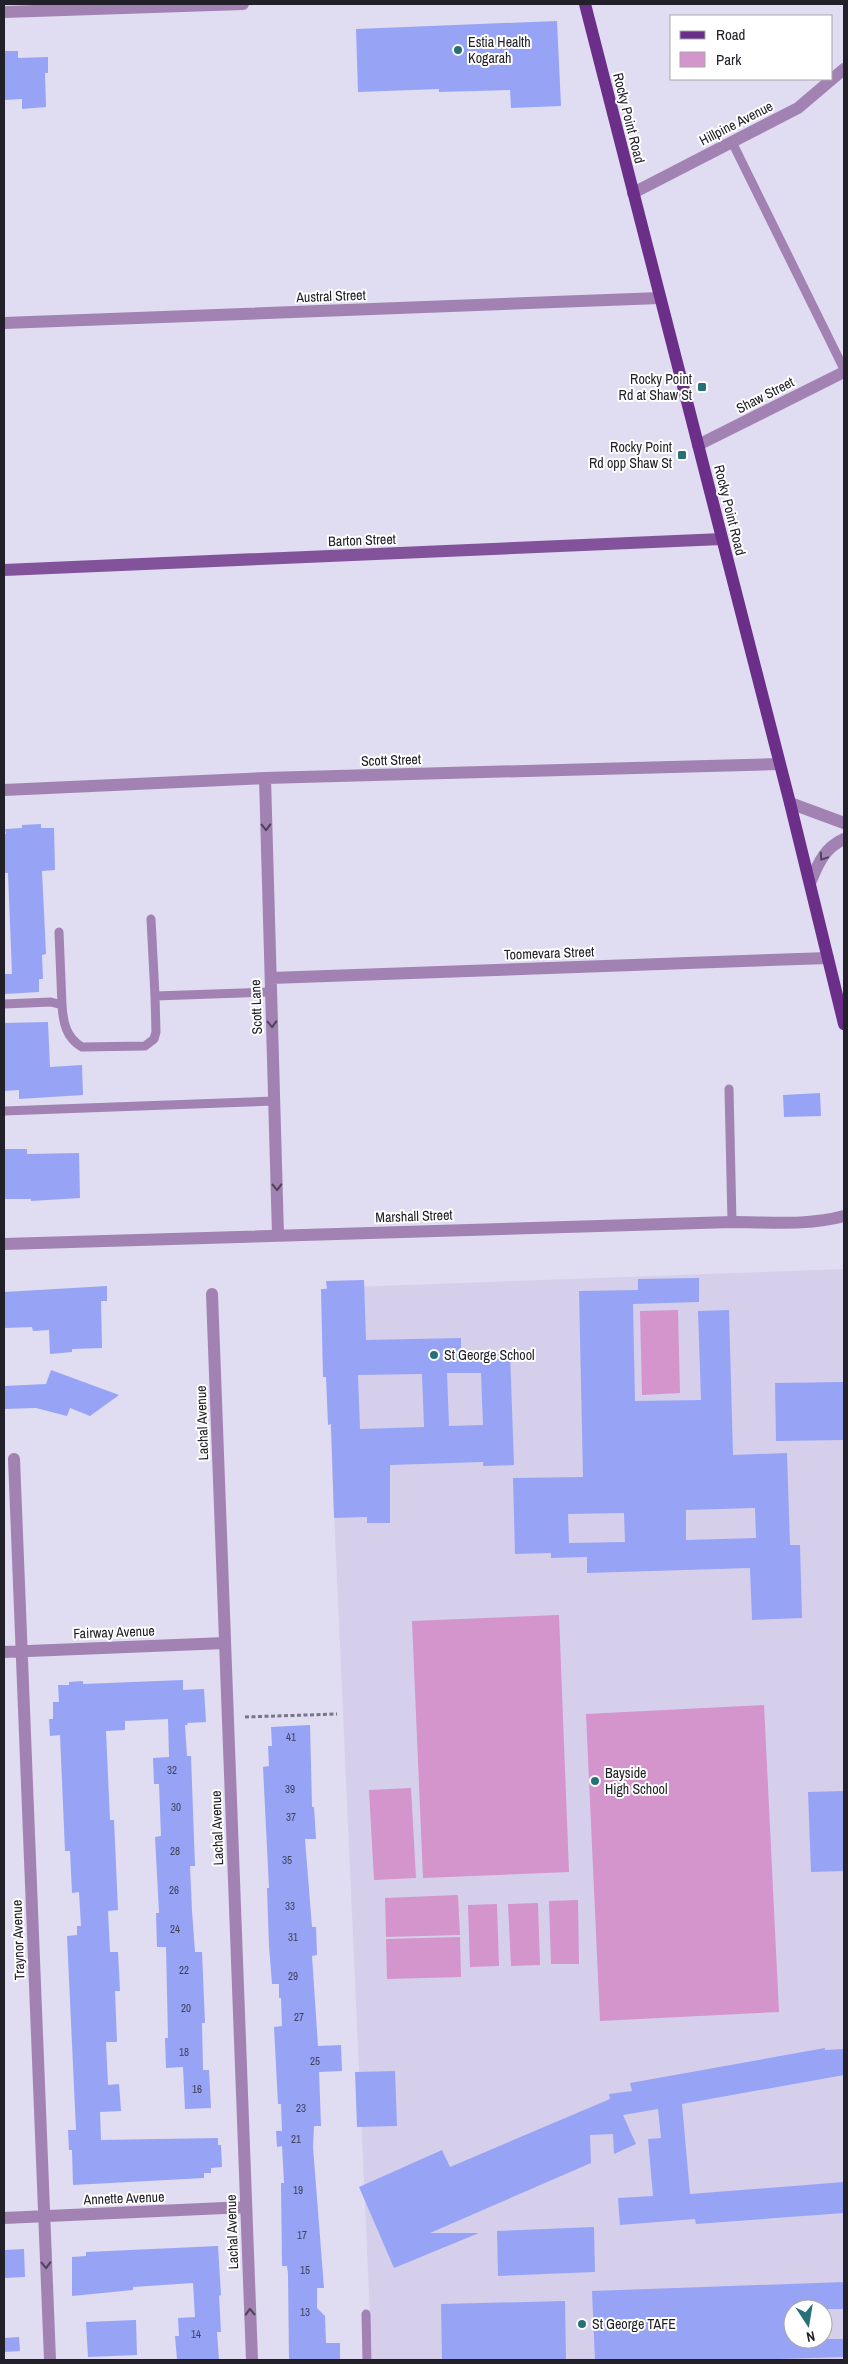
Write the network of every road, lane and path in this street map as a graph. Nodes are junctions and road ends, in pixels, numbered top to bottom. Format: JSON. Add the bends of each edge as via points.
{"nodes":[{"id":1,"x":243,"y":4,"type":"edge"},
{"id":2,"x":585,"y":4,"type":"edge"},
{"id":3,"x":4,"y":12,"type":"edge"},
{"id":4,"x":844,"y":69,"type":"edge"},
{"id":5,"x":833,"y":78,"type":"edge"},
{"id":6,"x":831,"y":80,"type":"edge"},
{"id":7,"x":732,"y":142,"type":"junction"},
{"id":8,"x":633,"y":193,"type":"junction"},
{"id":9,"x":660,"y":298,"type":"junction"},
{"id":10,"x":4,"y":323,"type":"edge"},
{"id":11,"x":844,"y":370,"type":"edge"},
{"id":12,"x":698,"y":445,"type":"junction"},
{"id":13,"x":722,"y":539,"type":"junction"},
{"id":14,"x":4,"y":570,"type":"edge"},
{"id":15,"x":779,"y":764,"type":"junction"},
{"id":16,"x":265,"y":778,"type":"junction"},
{"id":17,"x":4,"y":790,"type":"edge"},
{"id":18,"x":790,"y":803,"type":"junction"},
{"id":19,"x":844,"y":823,"type":"edge"},
{"id":20,"x":844,"y":839,"type":"edge"},
{"id":21,"x":810,"y":883,"type":"junction"},
{"id":22,"x":151,"y":919,"type":"dead end"},
{"id":23,"x":59,"y":932,"type":"dead end"},
{"id":24,"x":828,"y":958,"type":"junction"},
{"id":25,"x":271,"y":978,"type":"junction"},
{"id":26,"x":271,"y":992,"type":"junction"},
{"id":27,"x":155,"y":996,"type":"junction"},
{"id":28,"x":4,"y":1004,"type":"edge"},
{"id":29,"x":62,"y":1005,"type":"junction"},
{"id":30,"x":844,"y":1024,"type":"edge"},
{"id":31,"x":729,"y":1089,"type":"dead end"},
{"id":32,"x":274,"y":1101,"type":"junction"},
{"id":33,"x":4,"y":1111,"type":"edge"},
{"id":34,"x":844,"y":1216,"type":"edge"},
{"id":35,"x":826,"y":1221,"type":"junction"},
{"id":36,"x":732,"y":1222,"type":"junction"},
{"id":37,"x":844,"y":1226,"type":"edge"},
{"id":38,"x":278,"y":1236,"type":"junction"},
{"id":39,"x":4,"y":1244,"type":"edge"},
{"id":40,"x":212,"y":1294,"type":"dead end"},
{"id":41,"x":14,"y":1459,"type":"dead end"},
{"id":42,"x":225,"y":1643,"type":"junction"},
{"id":43,"x":22,"y":1651,"type":"junction"},
{"id":44,"x":4,"y":1652,"type":"edge"},
{"id":45,"x":337,"y":1714,"type":"dead end"},
{"id":46,"x":245,"y":1717,"type":"dead end"},
{"id":47,"x":246,"y":2207,"type":"junction"},
{"id":48,"x":44,"y":2216,"type":"junction"},
{"id":49,"x":4,"y":2218,"type":"edge"},
{"id":50,"x":366,"y":2314,"type":"dead end"},
{"id":51,"x":50,"y":2360,"type":"edge"},
{"id":52,"x":252,"y":2360,"type":"edge"},
{"id":53,"x":367,"y":2360,"type":"edge"}],
"edges":[{"from":1,"to":3,"type":"street"},
{"from":2,"to":8,"type":"main road","name":"Rocky Point Road"},
{"from":4,"to":5,"type":"street","name":"Hillpine Avenue"},
{"from":6,"to":7,"type":"street","name":"Hillpine Avenue","via":[[798,108]]},
{"from":7,"to":8,"type":"street","name":"Hillpine Avenue"},
{"from":7,"to":11,"type":"lane"},
{"from":8,"to":9,"type":"main road","name":"Rocky Point Road"},
{"from":9,"to":10,"type":"street","name":"Austral Street"},
{"from":9,"to":12,"type":"main road","name":"Rocky Point Road"},
{"from":11,"to":12,"type":"street","name":"Shaw Street"},
{"from":12,"to":13,"type":"main road","name":"Rocky Point Road"},
{"from":13,"to":14,"type":"street","name":"Barton Street"},
{"from":13,"to":15,"type":"main road","name":"Rocky Point Road"},
{"from":15,"to":16,"type":"street","name":"Scott Street"},
{"from":15,"to":18,"type":"main road","name":"Rocky Point Road"},
{"from":16,"to":17,"type":"street","name":"Scott Street"},
{"from":16,"to":25,"type":"street","name":"Scott Lane","one_way":true},
{"from":18,"to":19,"type":"street"},
{"from":18,"to":21,"type":"main road","name":"Rocky Point Road"},
{"from":20,"to":21,"type":"street","one_way":true,"via":[[829,848]]},
{"from":21,"to":24,"type":"main road","name":"Rocky Point Road"},
{"from":22,"to":27,"type":"lane"},
{"from":23,"to":29,"type":"lane"},
{"from":24,"to":25,"type":"street","name":"Toomevara Street"},
{"from":24,"to":30,"type":"main road","name":"Rocky Point Road"},
{"from":25,"to":26,"type":"street","name":"Scott Lane"},
{"from":26,"to":27,"type":"lane"},
{"from":26,"to":32,"type":"street","name":"Scott Lane","one_way":true},
{"from":27,"to":29,"type":"lane","via":[[156,1032],[154,1039],[145,1046],[82,1047],[67,1032]]},
{"from":28,"to":29,"type":"lane","via":[[51,1002]]},
{"from":31,"to":36,"type":"lane"},
{"from":32,"to":33,"type":"lane"},
{"from":32,"to":38,"type":"street","name":"Scott Lane","one_way":true},
{"from":34,"to":35,"type":"street","name":"Marshall Street"},
{"from":35,"to":36,"type":"street","name":"Marshall Street"},
{"from":35,"to":37,"type":"street","name":"Marshall Street"},
{"from":36,"to":38,"type":"street","name":"Marshall Street"},
{"from":38,"to":39,"type":"street","name":"Marshall Street"},
{"from":40,"to":42,"type":"street","name":"Lachal Avenue"},
{"from":41,"to":43,"type":"street","name":"Traynor Avenue"},
{"from":42,"to":43,"type":"street","name":"Fairway Avenue"},
{"from":42,"to":47,"type":"street","name":"Lachal Avenue"},
{"from":43,"to":44,"type":"street","name":"Fairway Avenue"},
{"from":43,"to":48,"type":"street","name":"Traynor Avenue"},
{"from":45,"to":46,"type":"path"},
{"from":47,"to":48,"type":"street","name":"Annette Avenue"},
{"from":52,"to":47,"type":"street","name":"Lachal Avenue","one_way":true},
{"from":48,"to":49,"type":"street","name":"Annette Avenue"},
{"from":48,"to":51,"type":"street","name":"Traynor Avenue","one_way":true},
{"from":50,"to":53,"type":"lane"}]}
